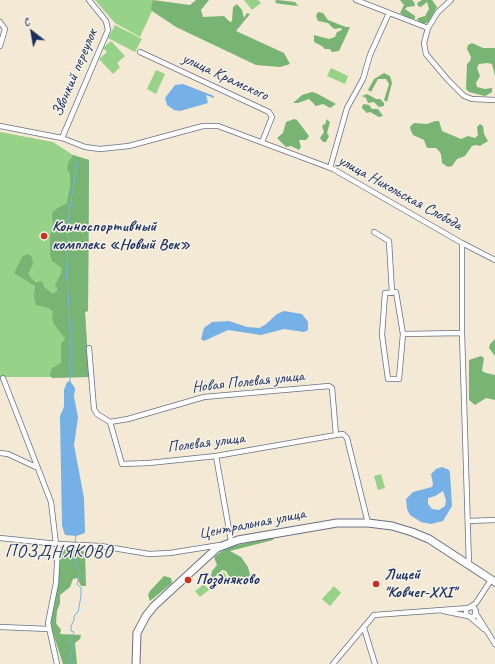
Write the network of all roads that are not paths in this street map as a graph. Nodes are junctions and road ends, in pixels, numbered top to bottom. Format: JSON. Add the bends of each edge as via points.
{"nodes":[{"id":1,"x":89,"y":0,"type":"edge"},
{"id":2,"x":356,"y":0,"type":"edge"},
{"id":3,"x":450,"y":0,"type":"edge"},
{"id":4,"x":389,"y":13,"type":"junction"},
{"id":5,"x":0,"y":22,"type":"edge"},
{"id":6,"x":428,"y":28,"type":"junction"},
{"id":7,"x":0,"y":46,"type":"edge"},
{"id":8,"x":140,"y":52,"type":"dead end"},
{"id":9,"x":495,"y":100,"type":"edge"},
{"id":10,"x":0,"y":126,"type":"edge"},
{"id":11,"x":62,"y":138,"type":"junction"},
{"id":12,"x":262,"y":142,"type":"junction"},
{"id":13,"x":330,"y":168,"type":"junction"},
{"id":14,"x":374,"y":232,"type":"dead end"},
{"id":15,"x":462,"y":243,"type":"junction"},
{"id":16,"x":495,"y":260,"type":"edge"},
{"id":17,"x":392,"y":293,"type":"junction"},
{"id":18,"x":462,"y":333,"type":"junction"},
{"id":19,"x":403,"y":334,"type":"junction"},
{"id":20,"x":89,"y":348,"type":"dead end"},
{"id":21,"x":3,"y":378,"type":"dead end"},
{"id":22,"x":110,"y":422,"type":"junction"},
{"id":23,"x":336,"y":435,"type":"junction"},
{"id":24,"x":0,"y":453,"type":"edge"},
{"id":25,"x":216,"y":456,"type":"junction"},
{"id":26,"x":38,"y":468,"type":"junction"},
{"id":27,"x":495,"y":520,"type":"edge"},
{"id":28,"x":468,"y":521,"type":"junction"},
{"id":29,"x":368,"y":523,"type":"junction"},
{"id":30,"x":0,"y":538,"type":"edge"},
{"id":31,"x":228,"y":543,"type":"junction"},
{"id":32,"x":57,"y":544,"type":"junction"},
{"id":33,"x":469,"y":566,"type":"junction"},
{"id":34,"x":493,"y":581,"type":"edge"},
{"id":35,"x":476,"y":603,"type":"junction"},
{"id":36,"x":469,"y":608,"type":"junction"},
{"id":37,"x":433,"y":610,"type":"junction"},
{"id":38,"x":475,"y":611,"type":"junction"},
{"id":39,"x":469,"y":616,"type":"junction"},
{"id":40,"x":0,"y":626,"type":"edge"},
{"id":41,"x":364,"y":628,"type":"junction"},
{"id":42,"x":49,"y":629,"type":"junction"},
{"id":43,"x":488,"y":633,"type":"junction"},
{"id":44,"x":495,"y":644,"type":"edge"},
{"id":45,"x":57,"y":664,"type":"edge"},
{"id":46,"x":136,"y":664,"type":"edge"},
{"id":47,"x":333,"y":664,"type":"edge"},
{"id":48,"x":375,"y":664,"type":"edge"}],
"edges":[{"from":1,"to":11,"type":"street","name":"Звонкий переулок","via":[[106,21],[108,30]]},
{"from":2,"to":4,"type":"street"},
{"from":3,"to":6,"type":"street","via":[[438,12]]},
{"from":4,"to":6,"type":"street"},
{"from":4,"to":13,"type":"street","via":[[371,52],[363,79],[348,105]]},
{"from":5,"to":7,"type":"street","via":[[5,29]]},
{"from":6,"to":9,"type":"street","via":[[424,43],[425,51],[448,80],[467,98]]},
{"from":8,"to":12,"type":"street","name":"улица Крамского","via":[[269,112],[272,117]]},
{"from":10,"to":11,"type":"street","name":"улица Никольская Слобода"},
{"from":11,"to":12,"type":"street","name":"улица Никольская Слобода","via":[[88,148],[120,148],[208,125],[218,126]]},
{"from":12,"to":13,"type":"street","name":"улица Никольская Слобода"},
{"from":13,"to":15,"type":"street","name":"улица Никольская Слобода"},
{"from":14,"to":17,"type":"street","via":[[389,240]]},
{"from":15,"to":16,"type":"street"},
{"from":15,"to":18,"type":"street","name":"улица Никольская Слобода"},
{"from":17,"to":19,"type":"street","via":[[396,292]]},
{"from":17,"to":19,"type":"street","via":[[385,293],[382,335],[388,379],[399,379]]},
{"from":18,"to":19,"type":"street"},
{"from":18,"to":28,"type":"street","name":"улица Никольская Слобода"},
{"from":20,"to":22,"type":"street","via":[[94,410]]},
{"from":21,"to":26,"type":"street"},
{"from":22,"to":23,"type":"street","name":"Новая Полевая улица","via":[[204,397],[329,386],[333,390]]},
{"from":22,"to":25,"type":"street","name":"Полевая улица","via":[[122,464]]},
{"from":23,"to":25,"type":"street","name":"Полевая улица"},
{"from":23,"to":29,"type":"street","via":[[343,434],[347,438]]},
{"from":24,"to":26,"type":"street","via":[[8,454]]},
{"from":25,"to":31,"type":"street"},
{"from":26,"to":32,"type":"street","via":[[51,502]]},
{"from":27,"to":28,"type":"street"},
{"from":28,"to":33,"type":"street","name":"улица Никольская Слобода"},
{"from":29,"to":31,"type":"street","name":"Центральная улица","via":[[331,524]]},
{"from":29,"to":33,"type":"street","name":"Центральная улица","via":[[392,526],[429,539]]},
{"from":30,"to":32,"type":"street","name":"Центральная улица"},
{"from":31,"to":32,"type":"street","name":"Центральная улица","via":[[159,554],[90,545]]},
{"from":31,"to":46,"type":"street","via":[[211,554],[170,590],[146,616],[138,633]]},
{"from":32,"to":42,"type":"street","via":[[56,583]]},
{"from":33,"to":34,"type":"street","name":"Центральная улица"},
{"from":34,"to":35,"type":"street"},
{"from":35,"to":36,"type":"street"},
{"from":35,"to":38,"type":"street"},
{"from":36,"to":37,"type":"street"},
{"from":36,"to":38,"type":"street"},
{"from":36,"to":39,"type":"street","via":[[466,611]]},
{"from":37,"to":39,"type":"street"},
{"from":37,"to":41,"type":"street","via":[[374,615]]},
{"from":38,"to":39,"type":"street","via":[[474,616]]},
{"from":38,"to":43,"type":"street"},
{"from":39,"to":43,"type":"street"},
{"from":40,"to":42,"type":"street"},
{"from":41,"to":47,"type":"street"},
{"from":41,"to":48,"type":"street"},
{"from":42,"to":45,"type":"street"},
{"from":43,"to":44,"type":"street"}]}
